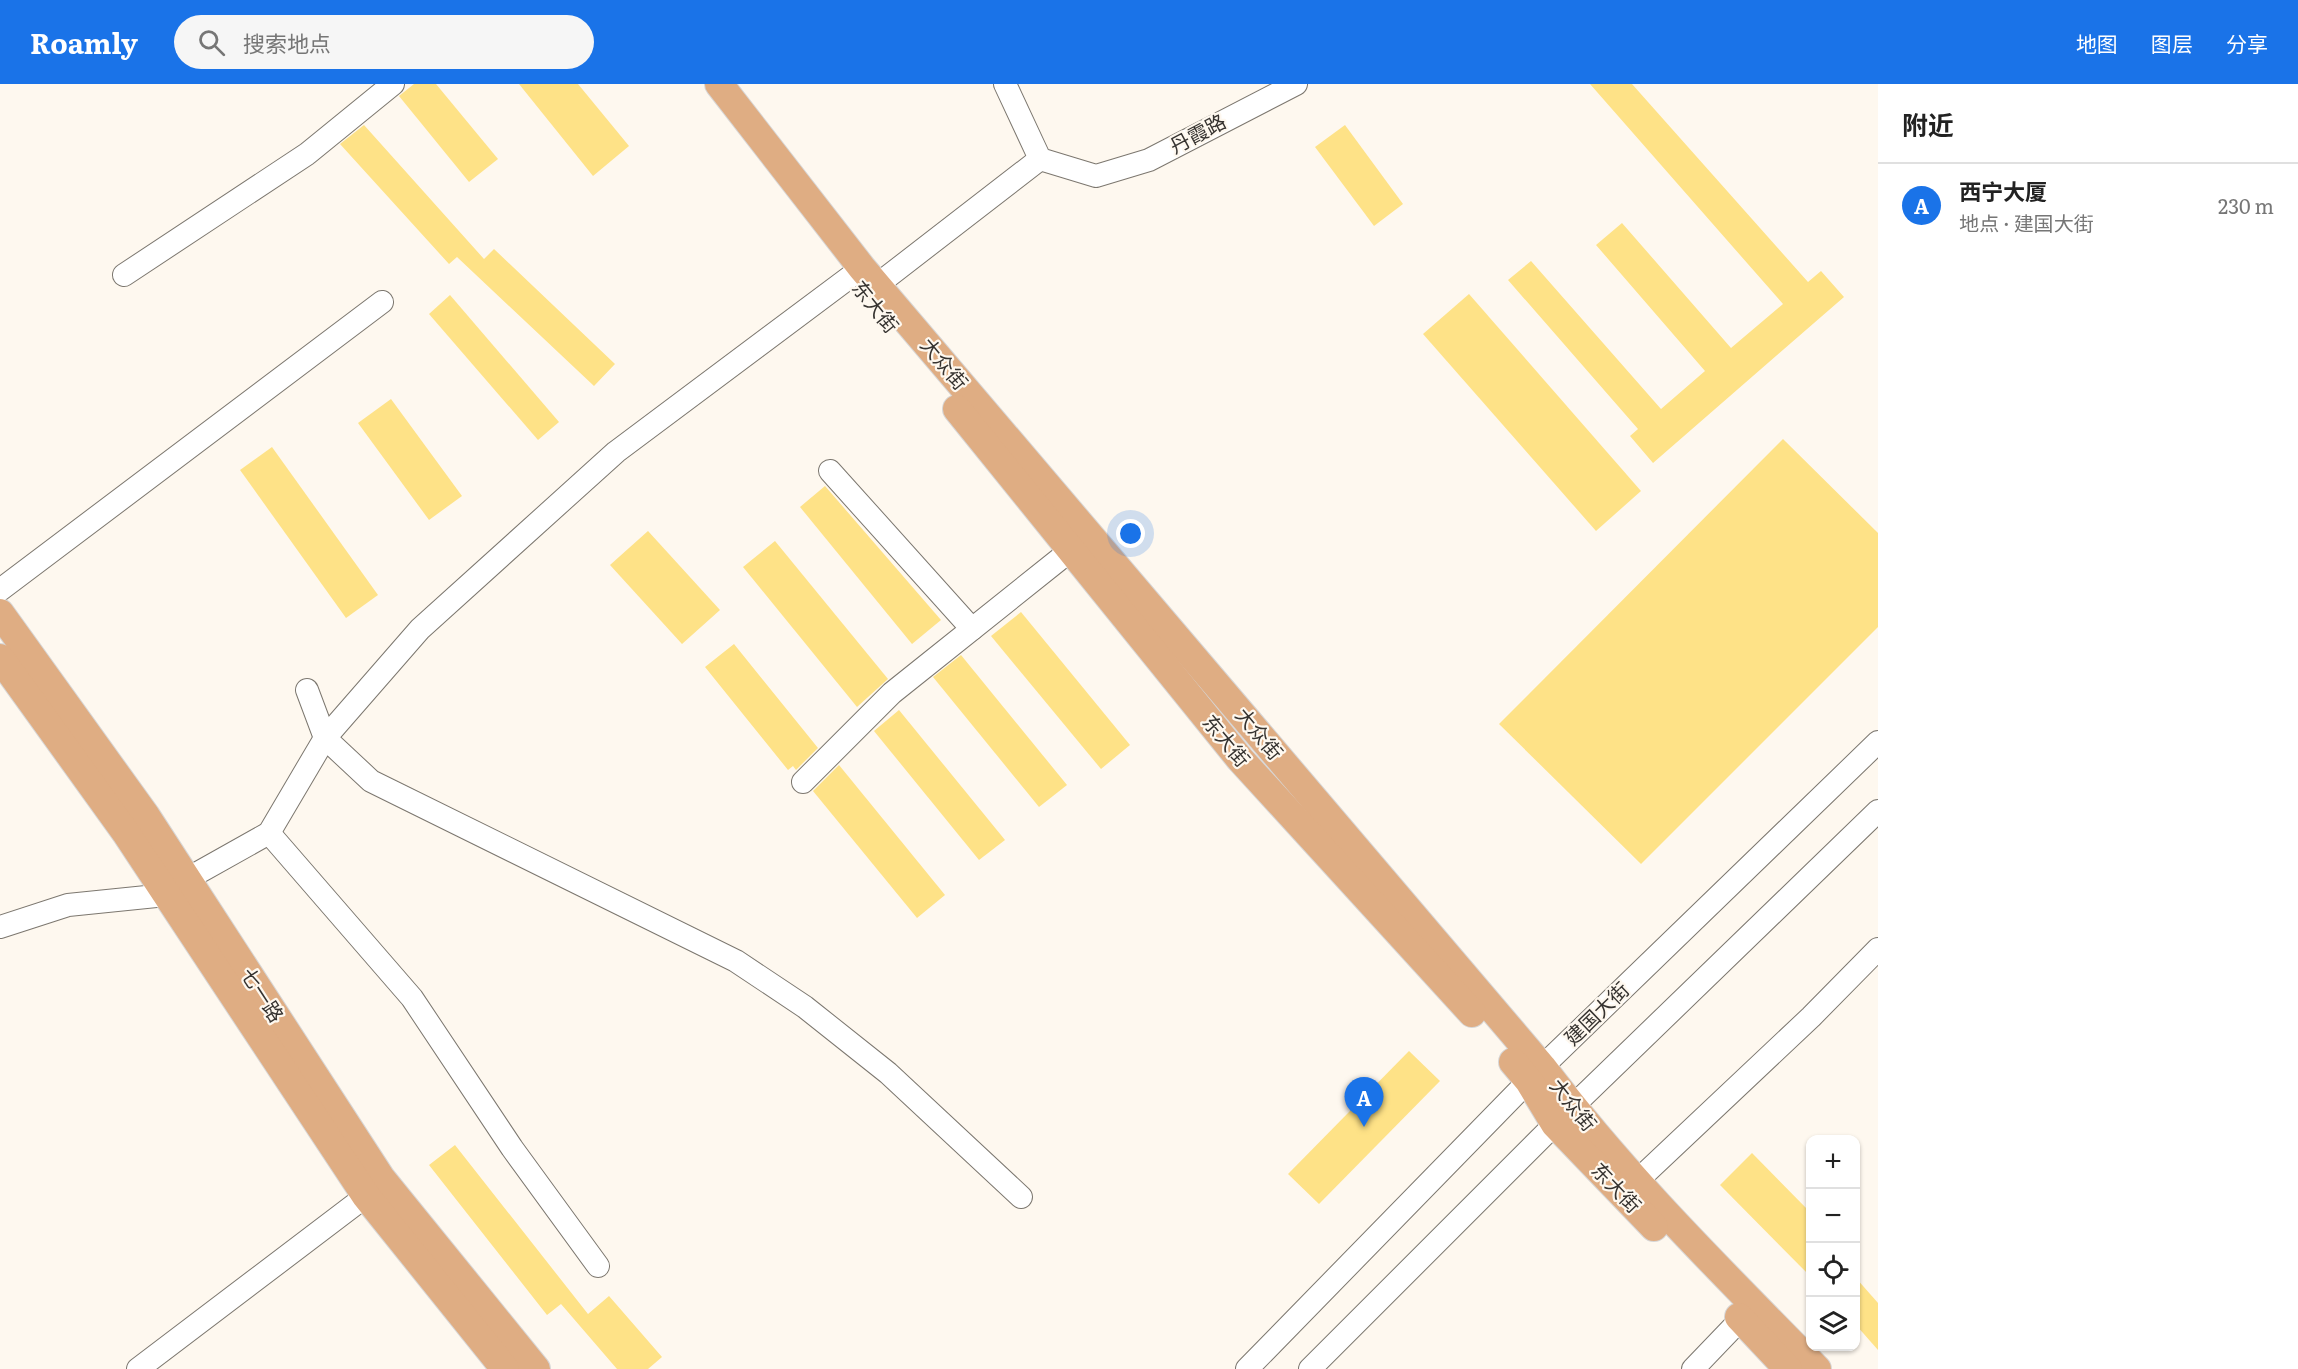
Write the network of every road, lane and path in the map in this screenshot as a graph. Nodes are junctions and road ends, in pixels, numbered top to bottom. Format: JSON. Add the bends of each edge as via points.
{"nodes":[{"id":1,"x":393,"y":84,"type":"edge"},
{"id":2,"x":697,"y":84,"type":"edge"},
{"id":3,"x":718,"y":84,"type":"edge"},
{"id":4,"x":1005,"y":84,"type":"edge"},
{"id":5,"x":1296,"y":84,"type":"edge"},
{"id":6,"x":1040,"y":159,"type":"junction"},
{"id":7,"x":124,"y":276,"type":"dead end"},
{"id":8,"x":863,"y":276,"type":"junction"},
{"id":9,"x":382,"y":302,"type":"dead end"},
{"id":10,"x":830,"y":471,"type":"dead end"},
{"id":11,"x":1071,"y":550,"type":"junction"},
{"id":12,"x":0,"y":590,"type":"edge"},
{"id":13,"x":0,"y":613,"type":"edge"},
{"id":14,"x":972,"y":629,"type":"junction"},
{"id":15,"x":0,"y":658,"type":"edge"},
{"id":16,"x":307,"y":690,"type":"dead end"},
{"id":17,"x":325,"y":738,"type":"junction"},
{"id":18,"x":1878,"y":742,"type":"edge"},
{"id":19,"x":803,"y":782,"type":"dead end"},
{"id":20,"x":1878,"y":812,"type":"edge"},
{"id":21,"x":269,"y":833,"type":"junction"},
{"id":22,"x":176,"y":887,"type":"junction"},
{"id":23,"x":0,"y":927,"type":"edge"},
{"id":24,"x":1878,"y":949,"type":"edge"},
{"id":25,"x":1535,"y":1074,"type":"junction"},
{"id":26,"x":1564,"y":1116,"type":"junction"},
{"id":27,"x":1637,"y":1181,"type":"junction"},
{"id":28,"x":366,"y":1196,"type":"junction"},
{"id":29,"x":1021,"y":1197,"type":"dead end"},
{"id":30,"x":598,"y":1266,"type":"dead end"},
{"id":31,"x":1741,"y":1319,"type":"junction"},
{"id":32,"x":138,"y":1369,"type":"edge"},
{"id":33,"x":505,"y":1369,"type":"edge"},
{"id":34,"x":536,"y":1369,"type":"edge"},
{"id":35,"x":1247,"y":1369,"type":"edge"},
{"id":36,"x":1310,"y":1369,"type":"edge"},
{"id":37,"x":1692,"y":1369,"type":"edge"},
{"id":38,"x":1788,"y":1369,"type":"edge"},
{"id":39,"x":1817,"y":1369,"type":"edge"}],
"edges":[{"from":1,"to":7,"type":"street","via":[[307,153]]},
{"from":2,"to":8,"type":"main road","name":"东大街"},
{"from":3,"to":8,"type":"main road","name":"大众街"},
{"from":4,"to":6,"type":"street"},
{"from":5,"to":6,"type":"street","name":"丹霞路","via":[[1149,160],[1096,176]]},
{"from":6,"to":8,"type":"street"},
{"from":8,"to":11,"type":"main road","name":"东大街"},
{"from":8,"to":17,"type":"street","via":[[616,452],[420,629]]},
{"from":8,"to":25,"type":"main road","name":"大众街"},
{"from":9,"to":12,"type":"street"},
{"from":10,"to":14,"type":"street"},
{"from":11,"to":14,"type":"street"},
{"from":11,"to":25,"type":"main road","name":"东大街","via":[[1240,759],[1476,1018]]},
{"from":13,"to":22,"type":"main road","name":"七一路","via":[[146,816]]},
{"from":14,"to":19,"type":"street","via":[[892,693]]},
{"from":15,"to":22,"type":"main road","name":"七一路","via":[[126,833]]},
{"from":16,"to":17,"type":"street"},
{"from":17,"to":21,"type":"street"},
{"from":17,"to":29,"type":"street","via":[[371,781],[736,961],[805,1006],[888,1073]]},
{"from":18,"to":25,"type":"street","name":"建国大街"},
{"from":20,"to":26,"type":"street"},
{"from":21,"to":22,"type":"street"},
{"from":21,"to":30,"type":"street","via":[[412,998],[512,1148]]},
{"from":22,"to":23,"type":"street","via":[[68,905]]},
{"from":22,"to":28,"type":"main road","name":"七一路"},
{"from":22,"to":34,"type":"main road","name":"七一路","via":[[381,1178]]},
{"from":24,"to":27,"type":"street"},
{"from":25,"to":26,"type":"main road","name":"东大街"},
{"from":25,"to":35,"type":"street","name":"建国大街"},
{"from":26,"to":27,"type":"main road","name":"大众街"},
{"from":26,"to":31,"type":"main road","name":"东大街"},
{"from":26,"to":36,"type":"street"},
{"from":27,"to":39,"type":"main road","name":"大众街"},
{"from":28,"to":32,"type":"street"},
{"from":28,"to":33,"type":"main road","name":"七一路"},
{"from":31,"to":37,"type":"street"},
{"from":31,"to":38,"type":"main road","name":"东大街"}]}
